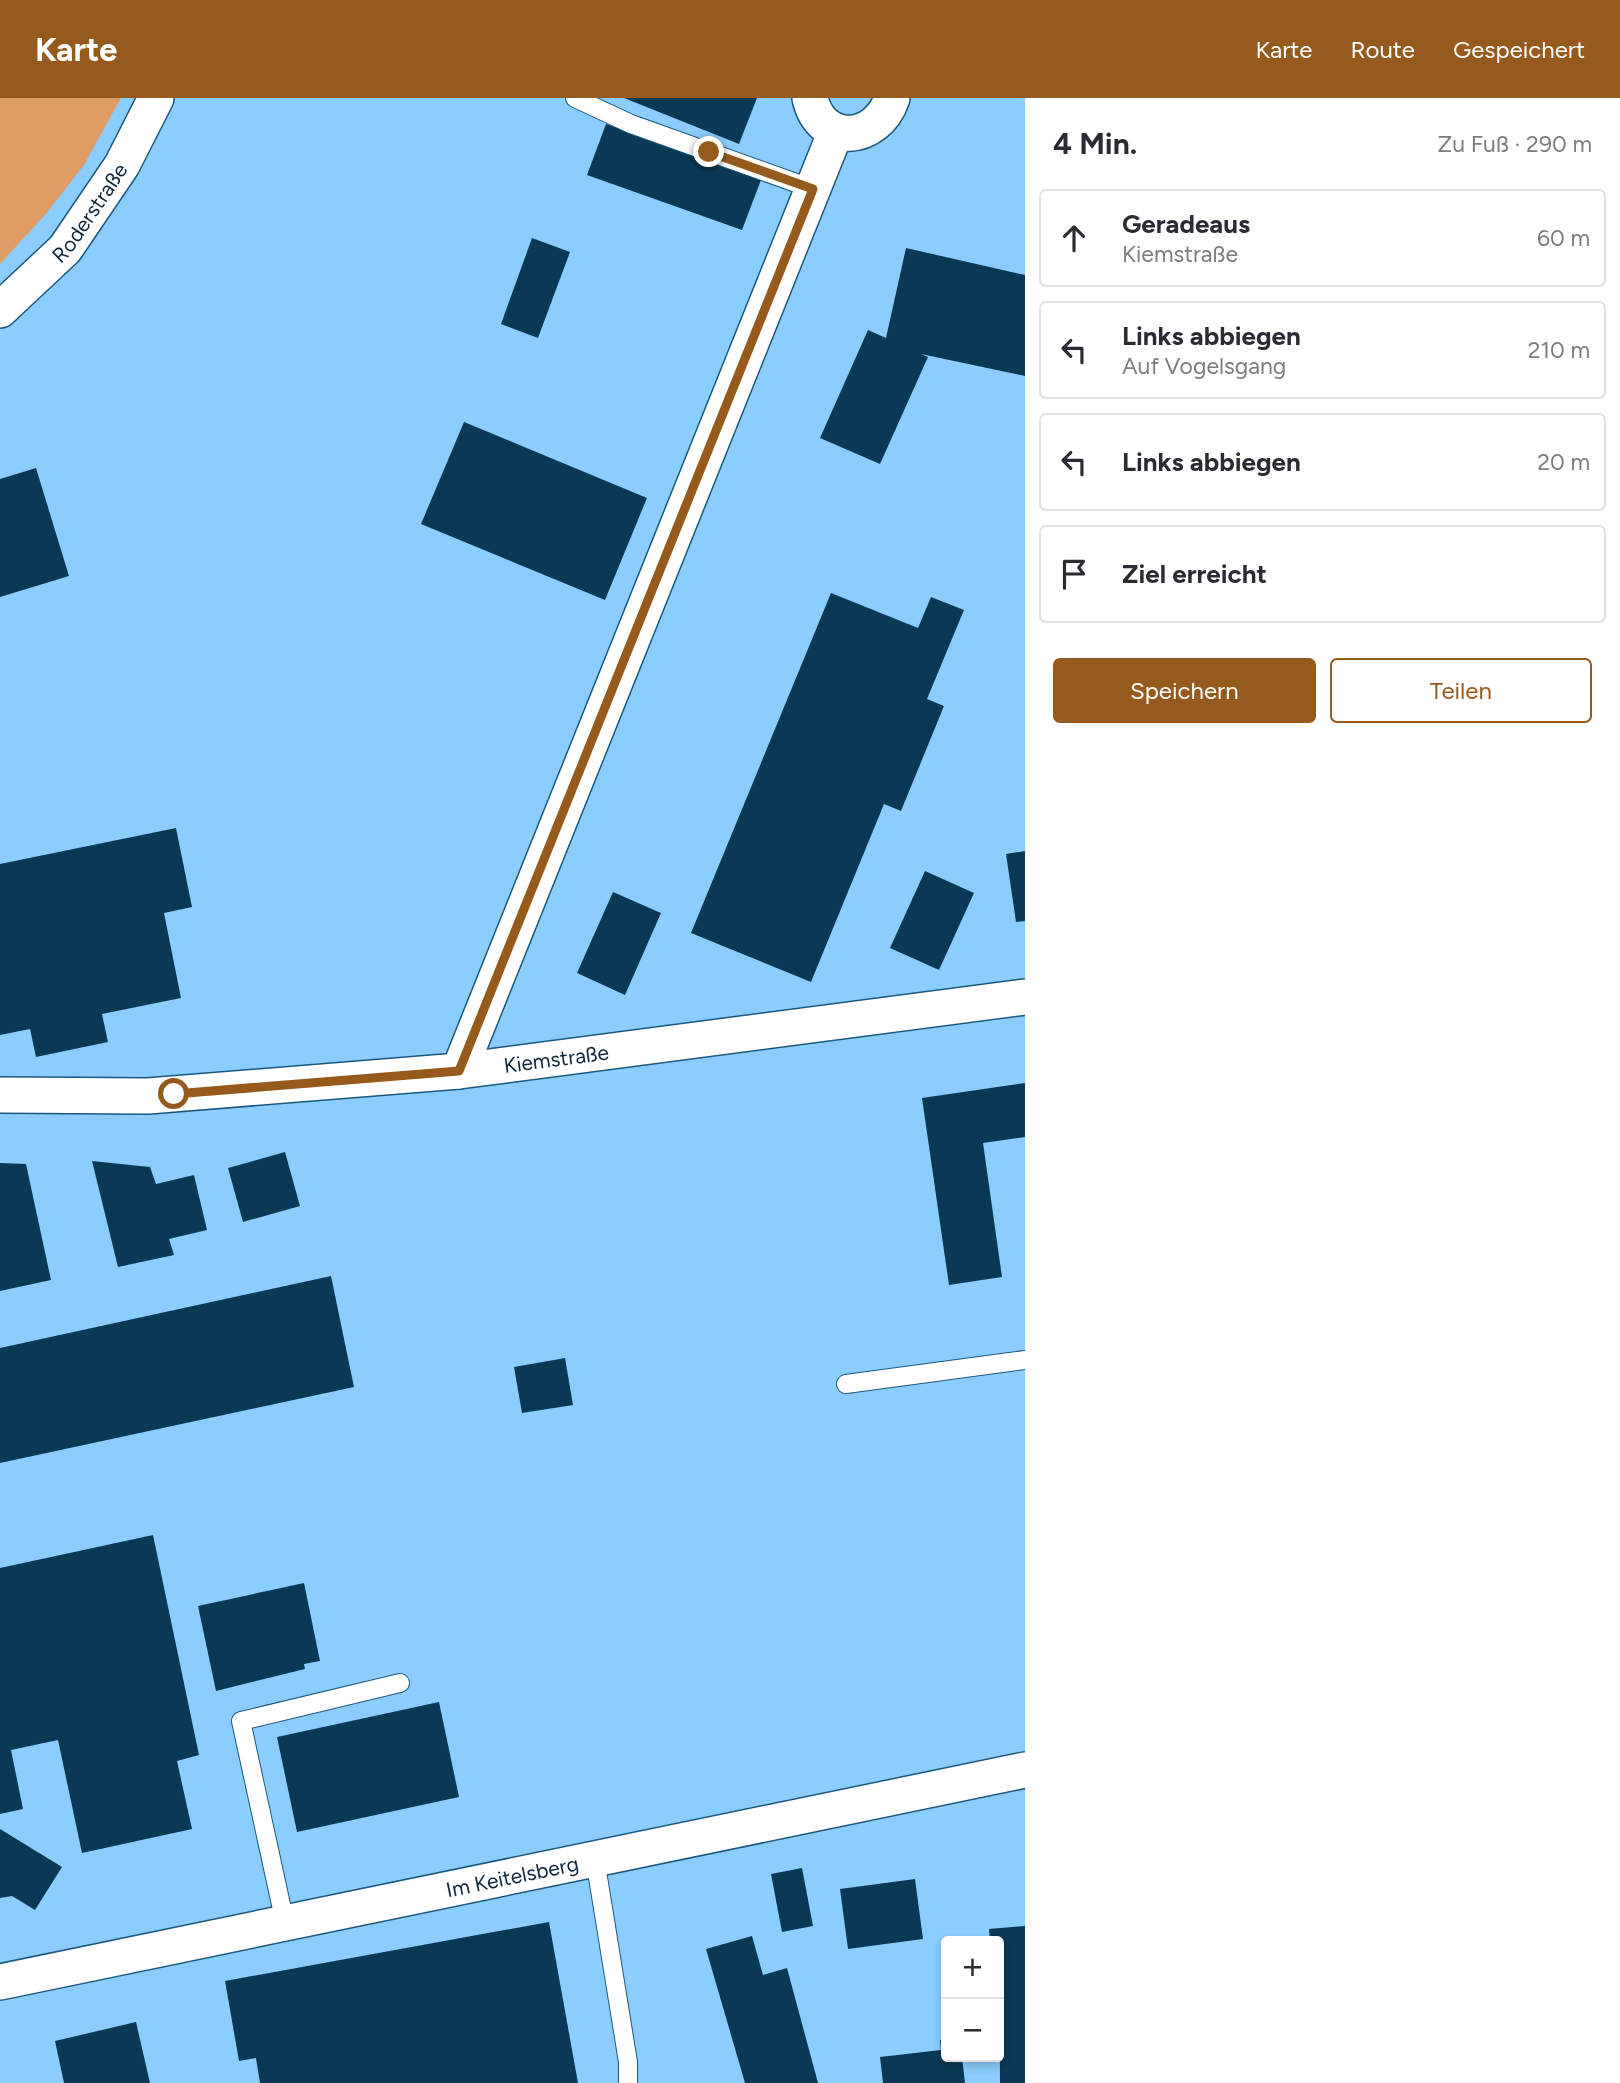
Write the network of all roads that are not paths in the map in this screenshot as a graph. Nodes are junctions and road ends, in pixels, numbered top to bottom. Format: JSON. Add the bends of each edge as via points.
{"nodes":[{"id":1,"x":156,"y":98,"type":"edge"},
{"id":2,"x":575,"y":98,"type":"edge"},
{"id":3,"x":810,"y":98,"type":"edge"},
{"id":4,"x":892,"y":98,"type":"edge"},
{"id":5,"x":836,"y":131,"type":"junction"},
{"id":6,"x":813,"y":189,"type":"junction"},
{"id":7,"x":0,"y":310,"type":"edge"},
{"id":8,"x":1025,"y":997,"type":"edge"},
{"id":9,"x":459,"y":1071,"type":"junction"},
{"id":10,"x":0,"y":1095,"type":"edge"},
{"id":11,"x":1025,"y":1360,"type":"edge"},
{"id":12,"x":846,"y":1384,"type":"dead end"},
{"id":13,"x":400,"y":1683,"type":"dead end"},
{"id":14,"x":1025,"y":1770,"type":"edge"},
{"id":15,"x":595,"y":1858,"type":"junction"},
{"id":16,"x":285,"y":1923,"type":"junction"},
{"id":17,"x":0,"y":1982,"type":"edge"},
{"id":18,"x":628,"y":2083,"type":"edge"}],
"edges":[{"from":1,"to":7,"type":"street","name":"Roderstraße","via":[[122,165],[65,249]]},
{"from":2,"to":6,"type":"lane","via":[[631,124]]},
{"from":3,"to":5,"type":"street","via":[[812,108]]},
{"from":4,"to":5,"type":"street","via":[[877,125],[865,131]]},
{"from":5,"to":6,"type":"street"},
{"from":6,"to":9,"type":"street"},
{"from":8,"to":9,"type":"street","name":"Kiemstraße"},
{"from":9,"to":10,"type":"street","name":"Kiemstraße","via":[[148,1096]]},
{"from":11,"to":12,"type":"lane"},
{"from":13,"to":16,"type":"lane","via":[[241,1720]]},
{"from":14,"to":15,"type":"street","name":"Im Keitelsberg"},
{"from":15,"to":16,"type":"street","name":"Im Keitelsberg"},
{"from":15,"to":18,"type":"lane"},
{"from":16,"to":17,"type":"street","name":"Im Keitelsberg"}]}
